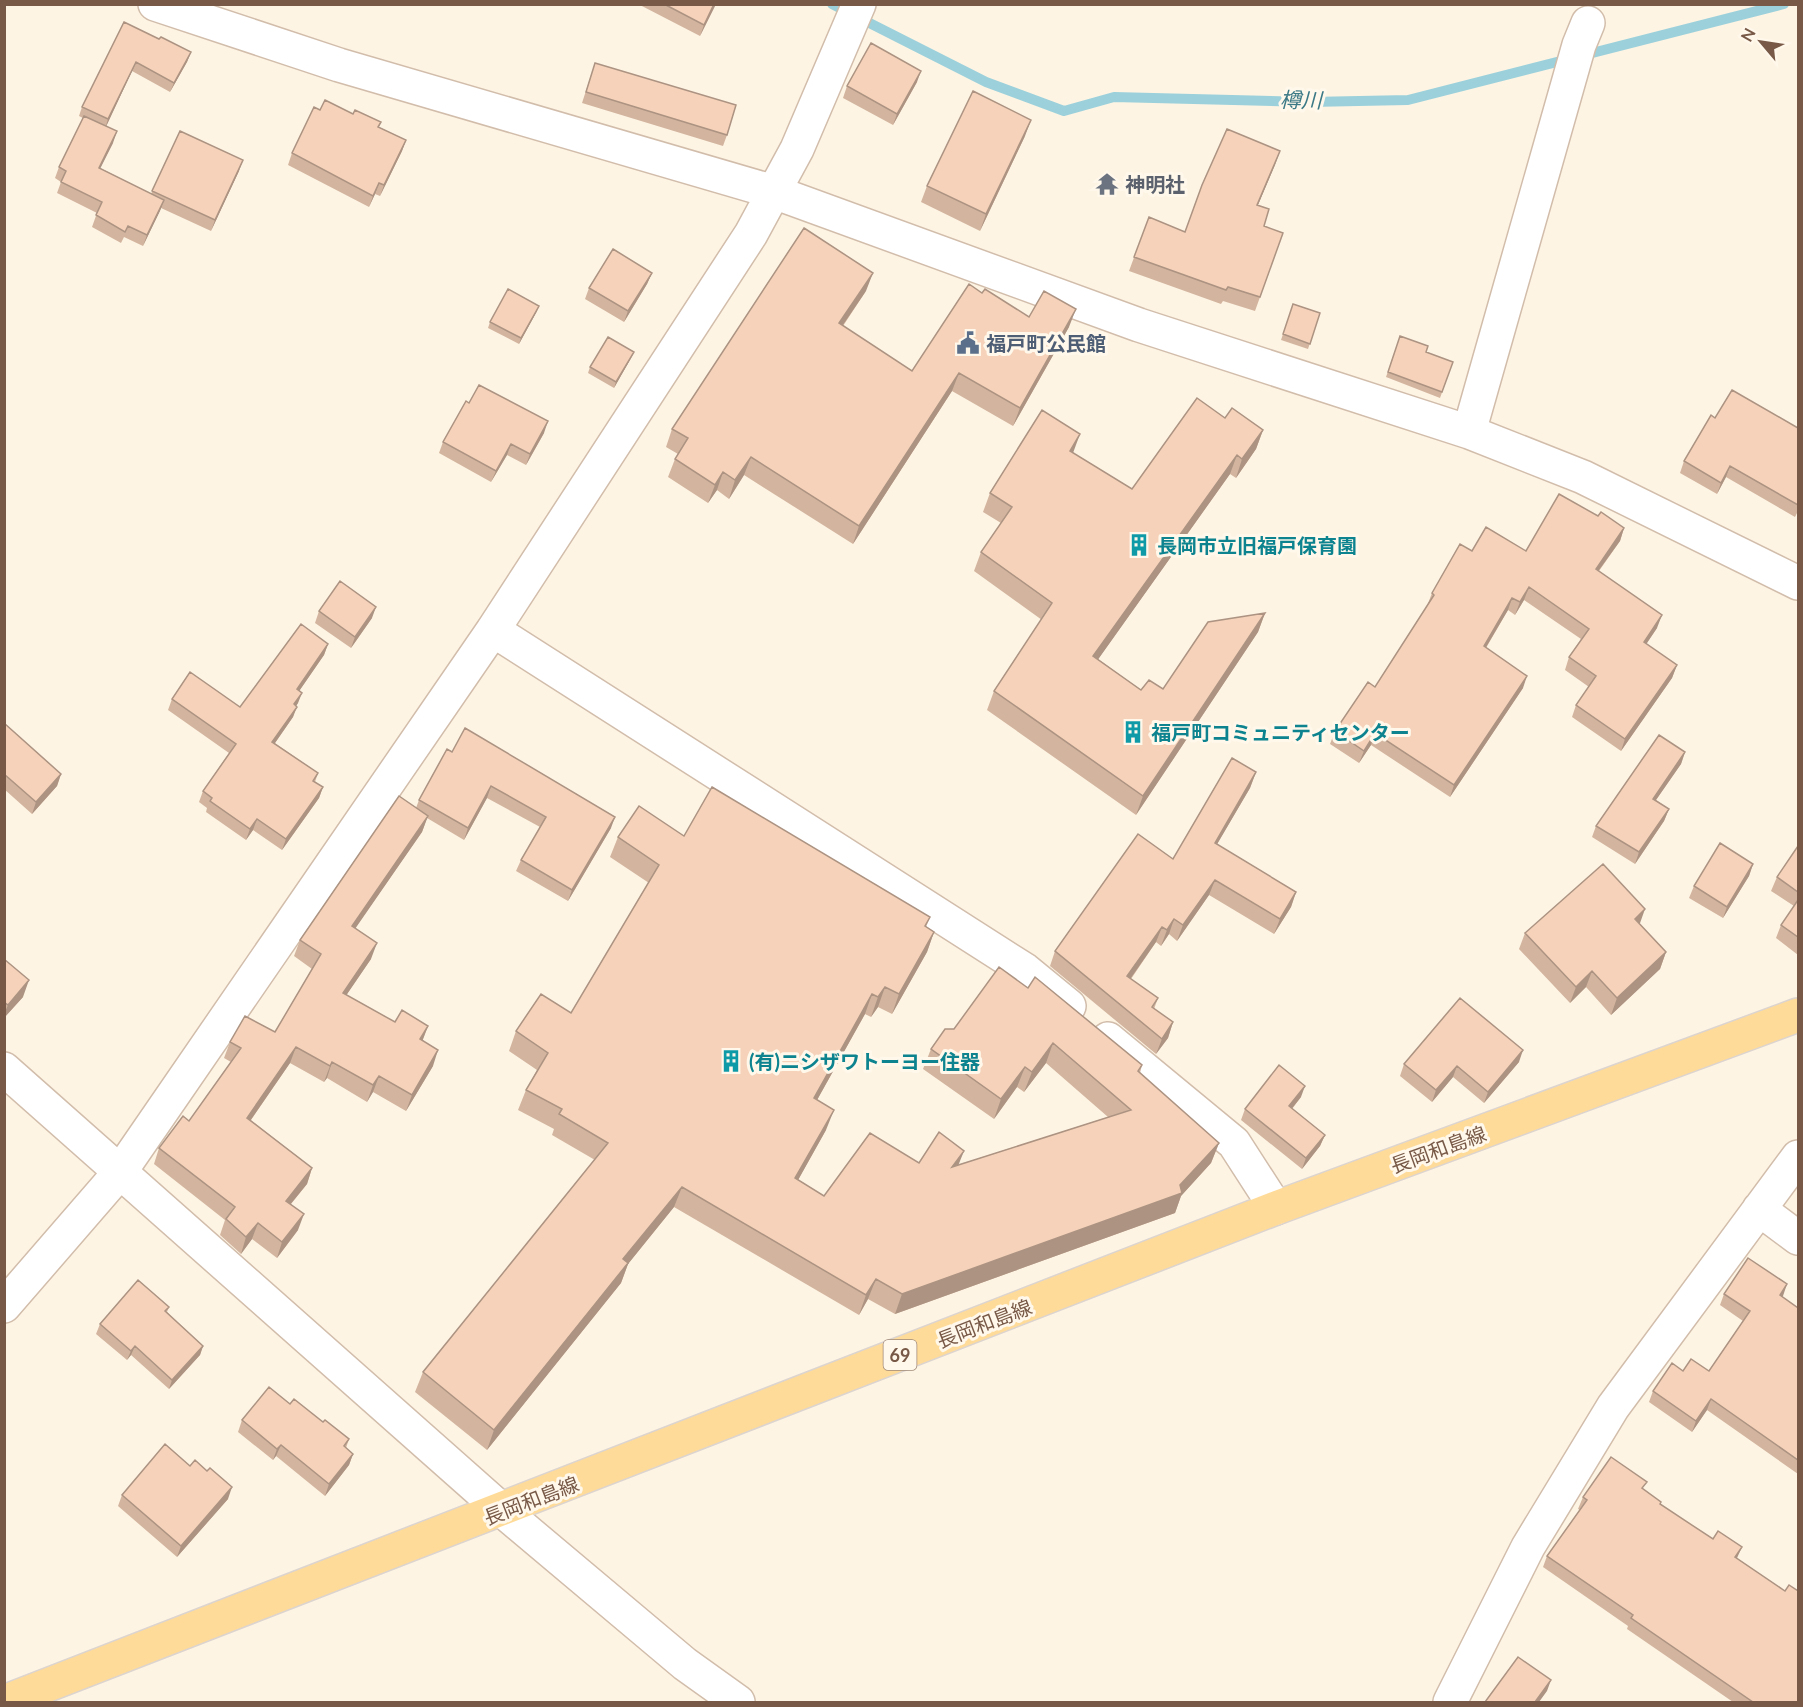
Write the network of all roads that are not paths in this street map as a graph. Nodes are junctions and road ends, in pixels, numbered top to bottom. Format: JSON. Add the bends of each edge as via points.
{"nodes":[{"id":1,"x":155,"y":4,"type":"edge"},
{"id":2,"x":859,"y":4,"type":"edge"},
{"id":3,"x":1583,"y":34,"type":"dead end"},
{"id":4,"x":774,"y":192,"type":"junction"},
{"id":5,"x":1469,"y":432,"type":"junction"},
{"id":6,"x":1798,"y":583,"type":"edge"},
{"id":7,"x":493,"y":630,"type":"junction"},
{"id":8,"x":1798,"y":1015,"type":"edge"},
{"id":9,"x":4,"y":1069,"type":"edge"},
{"id":10,"x":1798,"y":1157,"type":"edge"},
{"id":11,"x":120,"y":1172,"type":"junction"},
{"id":12,"x":1276,"y":1208,"type":"junction"},
{"id":13,"x":1759,"y":1209,"type":"junction"},
{"id":14,"x":1798,"y":1238,"type":"edge"},
{"id":15,"x":4,"y":1306,"type":"edge"},
{"id":16,"x":503,"y":1511,"type":"junction"},
{"id":17,"x":18,"y":1701,"type":"edge"},
{"id":18,"x":738,"y":1702,"type":"edge"},
{"id":19,"x":1450,"y":1702,"type":"edge"}],
"edges":[{"from":1,"to":4,"type":"street","via":[[339,65]]},
{"from":2,"to":4,"type":"street","via":[[797,149]]},
{"from":3,"to":5,"type":"street"},
{"from":4,"to":5,"type":"street","via":[[1139,325]]},
{"from":4,"to":7,"type":"street","via":[[751,234]]},
{"from":5,"to":6,"type":"street","via":[[1583,477]]},
{"from":7,"to":11,"type":"street"},
{"from":7,"to":12,"type":"street","via":[[1025,970],[1234,1143]]},
{"from":8,"to":12,"type":"main road","name":"長岡和島線","number":"69"},
{"from":9,"to":11,"type":"street"},
{"from":10,"to":13,"type":"street"},
{"from":11,"to":15,"type":"street"},
{"from":11,"to":16,"type":"street"},
{"from":12,"to":16,"type":"main road","name":"長岡和島線","number":"69"},
{"from":13,"to":14,"type":"street"},
{"from":13,"to":19,"type":"street","via":[[1613,1407],[1528,1546]]},
{"from":16,"to":17,"type":"main road","name":"長岡和島線","number":"69"},
{"from":16,"to":18,"type":"street","via":[[685,1664]]}]}
